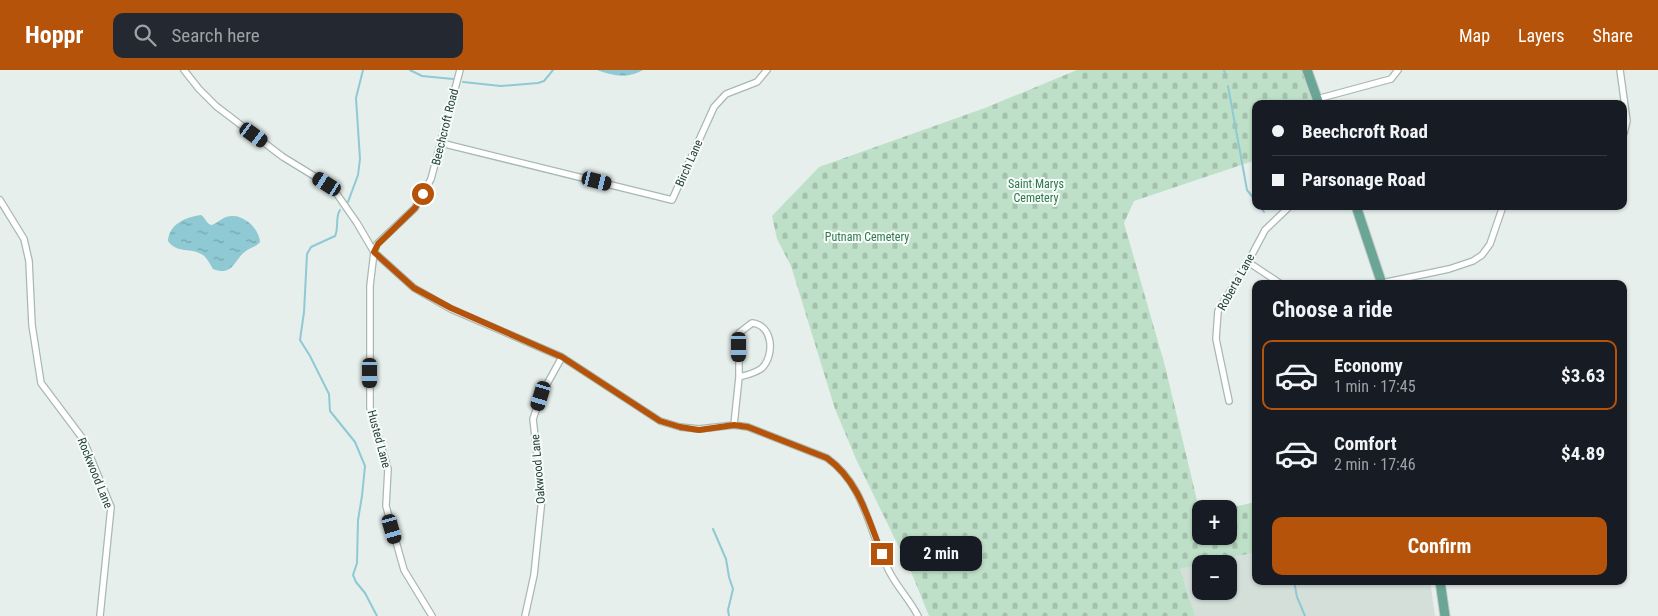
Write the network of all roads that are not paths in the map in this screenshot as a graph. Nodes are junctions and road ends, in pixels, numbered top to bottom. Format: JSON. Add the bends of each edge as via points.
{"nodes":[{"id":1,"x":184,"y":70,"type":"edge"},
{"id":2,"x":460,"y":70,"type":"edge"},
{"id":3,"x":767,"y":70,"type":"edge"},
{"id":4,"x":1307,"y":70,"type":"edge"},
{"id":5,"x":1398,"y":70,"type":"edge"},
{"id":6,"x":1620,"y":70,"type":"edge"},
{"id":7,"x":1317,"y":100,"type":"edge"},
{"id":8,"x":1324,"y":100,"type":"edge"},
{"id":9,"x":1624,"y":100,"type":"edge"},
{"id":10,"x":441,"y":143,"type":"junction"},
{"id":11,"x":0,"y":200,"type":"edge"},
{"id":12,"x":1286,"y":210,"type":"edge"},
{"id":13,"x":1357,"y":210,"type":"edge"},
{"id":14,"x":1503,"y":210,"type":"edge"},
{"id":15,"x":374,"y":252,"type":"junction"},
{"id":16,"x":1248,"y":262,"type":"junction"},
{"id":17,"x":1275,"y":280,"type":"edge"},
{"id":18,"x":1381,"y":280,"type":"edge"},
{"id":19,"x":1400,"y":280,"type":"edge"},
{"id":20,"x":562,"y":357,"type":"junction"},
{"id":21,"x":739,"y":376,"type":"junction"},
{"id":22,"x":1229,"y":401,"type":"dead end"},
{"id":23,"x":734,"y":425,"type":"junction"},
{"id":24,"x":1441,"y":585,"type":"edge"},
{"id":25,"x":100,"y":616,"type":"edge"},
{"id":26,"x":432,"y":616,"type":"edge"},
{"id":27,"x":525,"y":616,"type":"edge"},
{"id":28,"x":918,"y":616,"type":"edge"},
{"id":29,"x":1445,"y":616,"type":"edge"}],
"edges":[{"from":1,"to":15,"type":"street","via":[[199,89],[228,115],[283,157],[332,187]]},
{"from":2,"to":10,"type":"street","name":"Beechcroft Road"},
{"from":3,"to":10,"type":"street","name":"Birch Lane","via":[[757,82],[726,94],[714,108],[672,200]]},
{"from":4,"to":7,"type":"main road"},
{"from":5,"to":8,"type":"street","via":[[1391,79]]},
{"from":6,"to":9,"type":"street"},
{"from":10,"to":15,"type":"street","name":"Beechcroft Road","via":[[432,180],[415,208],[378,244]]},
{"from":11,"to":25,"type":"street","name":"Rockwood Lane","via":[[24,239],[41,383],[84,439],[111,508]]},
{"from":12,"to":16,"type":"street","name":"Roberta Lane","via":[[1265,230]]},
{"from":13,"to":18,"type":"main road"},
{"from":14,"to":19,"type":"street","via":[[1490,244],[1482,255],[1449,269]]},
{"from":15,"to":20,"type":"street","via":[[414,288],[428,296]]},
{"from":15,"to":26,"type":"street","name":"Husted Lane","via":[[370,286],[370,408],[388,469],[386,506],[404,570]]},
{"from":16,"to":17,"type":"street"},
{"from":16,"to":22,"type":"street","name":"Roberta Lane","via":[[1218,311],[1216,339]]},
{"from":20,"to":23,"type":"street","via":[[660,421],[699,430]]},
{"from":20,"to":27,"type":"street","name":"Oakwood Lane","via":[[542,393],[533,420],[542,498],[534,576]]},
{"from":21,"to":21,"type":"street","via":[[739,333],[752,323],[759,324],[767,330],[770,340],[768,355],[763,367]]},
{"from":21,"to":23,"type":"street"},
{"from":23,"to":28,"type":"street","via":[[748,427],[827,458],[846,474],[858,494],[889,571]]},
{"from":24,"to":29,"type":"main road"}]}
